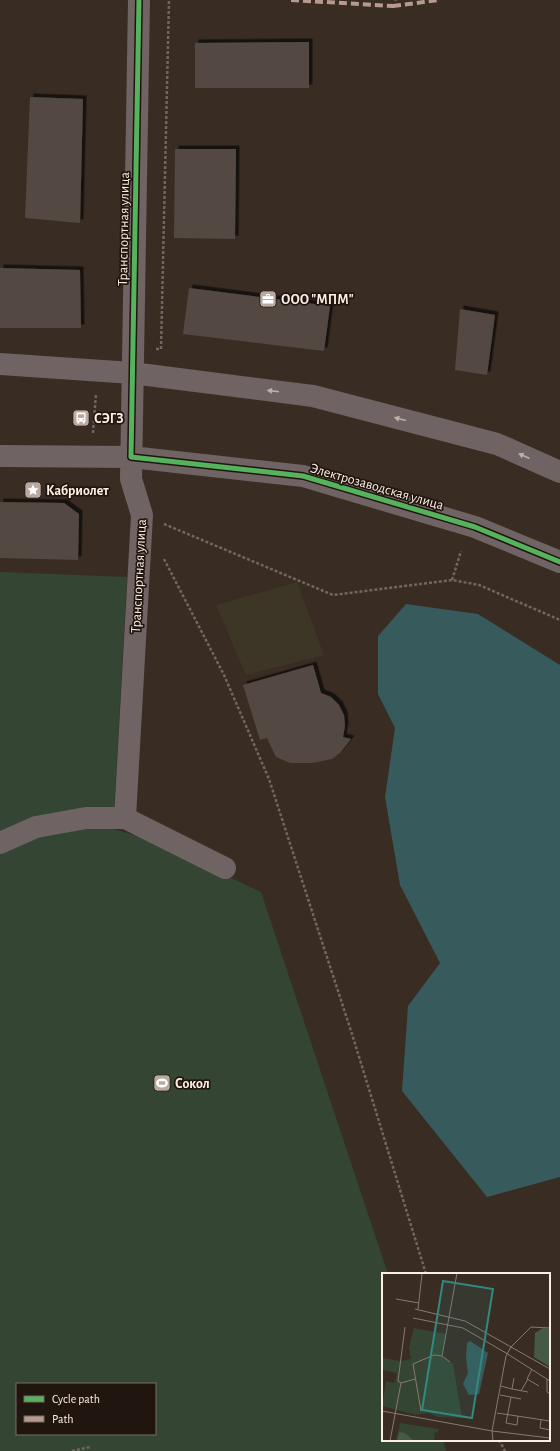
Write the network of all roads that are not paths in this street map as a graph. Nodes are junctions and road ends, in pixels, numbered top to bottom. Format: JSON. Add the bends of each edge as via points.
{"nodes":[{"id":1,"x":139,"y":0,"type":"edge"},
{"id":2,"x":0,"y":364,"type":"edge"},
{"id":3,"x":132,"y":373,"type":"junction"},
{"id":4,"x":0,"y":456,"type":"edge"},
{"id":5,"x":131,"y":458,"type":"junction"},
{"id":6,"x":560,"y":472,"type":"edge"},
{"id":7,"x":560,"y":562,"type":"edge"},
{"id":8,"x":125,"y":818,"type":"junction"},
{"id":9,"x":0,"y":843,"type":"edge"},
{"id":10,"x":225,"y":868,"type":"dead end"}],
"edges":[{"from":1,"to":3,"type":"street","name":"Транспортная улица"},
{"from":2,"to":3,"type":"street"},
{"from":3,"to":5,"type":"street","name":"Транспортная улица"},
{"from":6,"to":3,"type":"street","one_way":true,"via":[[497,444],[313,396]]},
{"from":4,"to":5,"type":"street","name":"Электрозаводская улица"},
{"from":5,"to":7,"type":"street","name":"Электрозаводская улица","via":[[303,476],[475,527]]},
{"from":5,"to":8,"type":"street","name":"Транспортная улица","via":[[131,479],[142,515]]},
{"from":8,"to":9,"type":"street","via":[[86,818],[36,827]]},
{"from":8,"to":10,"type":"street"}]}
